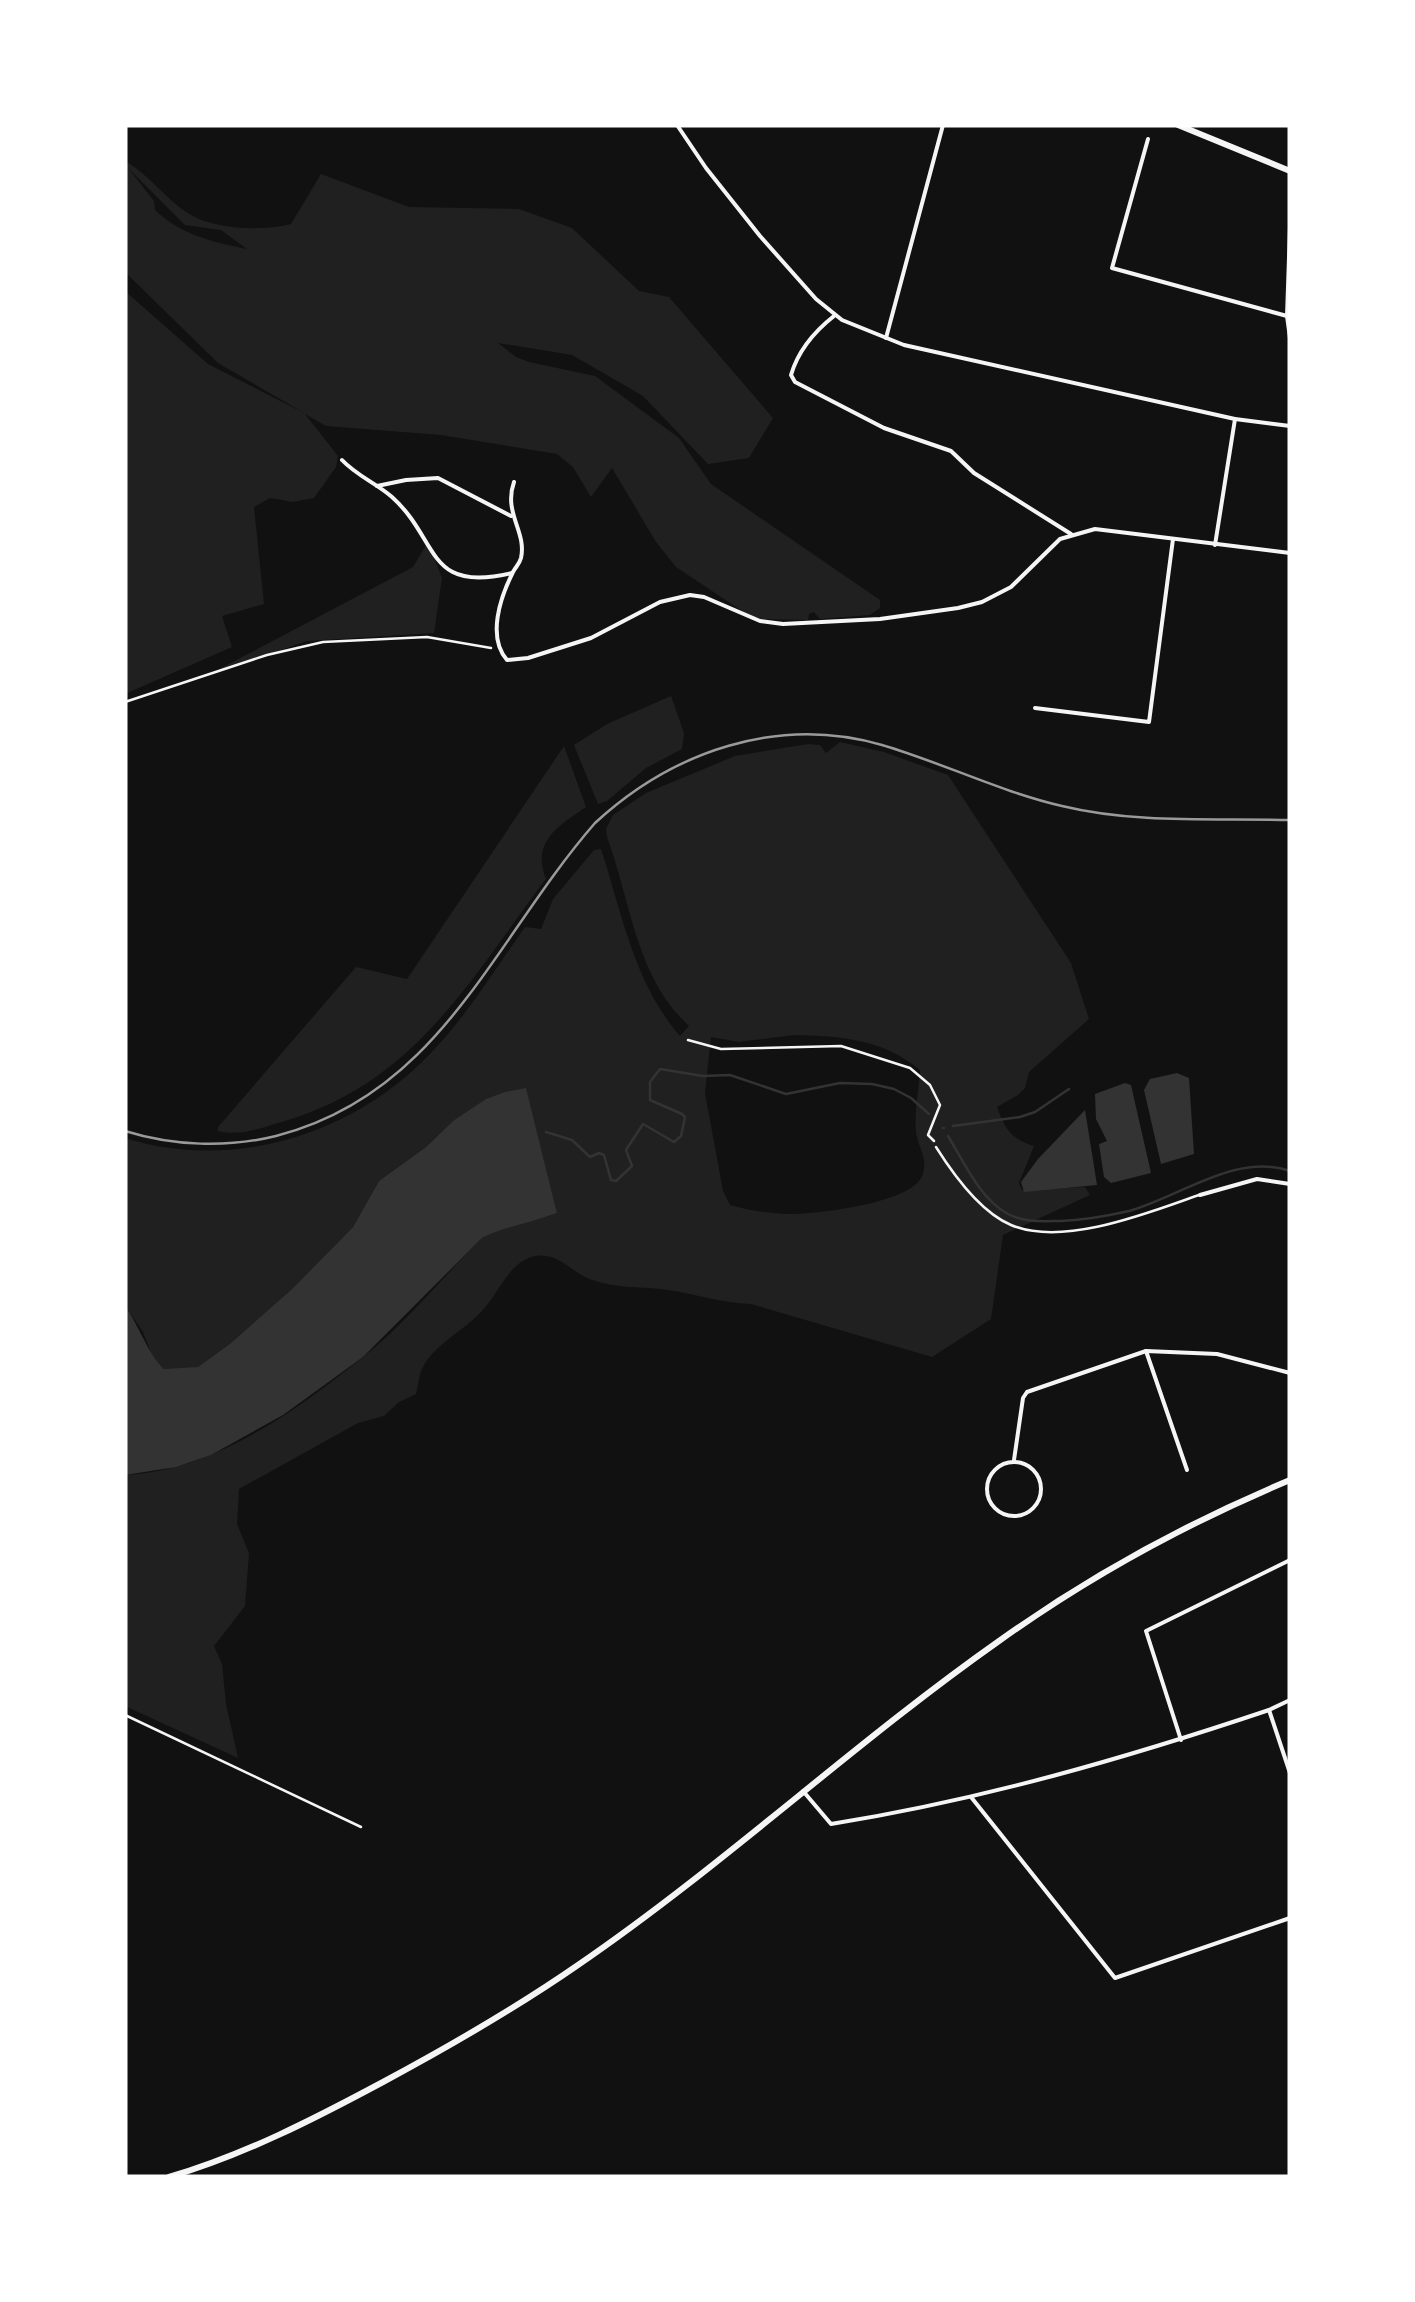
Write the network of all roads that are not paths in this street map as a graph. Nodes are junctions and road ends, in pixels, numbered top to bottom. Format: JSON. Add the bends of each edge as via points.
{"nodes":[{"id":1,"x":677,"y":125,"type":"edge"},
{"id":2,"x":943,"y":125,"type":"edge"},
{"id":3,"x":1178,"y":125,"type":"edge"},
{"id":4,"x":1148,"y":139,"type":"dead end"},
{"id":5,"x":1290,"y":171,"type":"edge"},
{"id":6,"x":1290,"y":228,"type":"edge"},
{"id":7,"x":836,"y":315,"type":"junction"},
{"id":8,"x":1287,"y":316,"type":"junction"},
{"id":9,"x":1290,"y":338,"type":"edge"},
{"id":10,"x":886,"y":339,"type":"junction"},
{"id":11,"x":1235,"y":419,"type":"junction"},
{"id":12,"x":1290,"y":426,"type":"edge"},
{"id":13,"x":342,"y":460,"type":"dead end"},
{"id":14,"x":514,"y":482,"type":"dead end"},
{"id":15,"x":375,"y":486,"type":"junction"},
{"id":16,"x":511,"y":516,"type":"junction"},
{"id":17,"x":1070,"y":534,"type":"junction"},
{"id":18,"x":1173,"y":540,"type":"junction"},
{"id":19,"x":1216,"y":545,"type":"junction"},
{"id":20,"x":1290,"y":553,"type":"edge"},
{"id":21,"x":512,"y":573,"type":"junction"},
{"id":22,"x":1035,"y":708,"type":"dead end"},
{"id":23,"x":936,"y":1147,"type":"road end"},
{"id":24,"x":1290,"y":1184,"type":"edge"},
{"id":25,"x":1200,"y":1195,"type":"joint"},
{"id":26,"x":1146,"y":1351,"type":"junction"},
{"id":27,"x":1290,"y":1373,"type":"edge"},
{"id":28,"x":1014,"y":1460,"type":"junction"},
{"id":29,"x":1187,"y":1470,"type":"dead end"},
{"id":30,"x":1290,"y":1480,"type":"edge"},
{"id":31,"x":1290,"y":1560,"type":"edge"},
{"id":32,"x":1290,"y":1700,"type":"edge"},
{"id":33,"x":1269,"y":1710,"type":"junction"},
{"id":34,"x":1181,"y":1740,"type":"junction"},
{"id":35,"x":1290,"y":1772,"type":"edge"},
{"id":36,"x":803,"y":1791,"type":"junction"},
{"id":37,"x":971,"y":1797,"type":"junction"},
{"id":38,"x":1290,"y":1918,"type":"edge"},
{"id":39,"x":174,"y":2176,"type":"edge"}],
"edges":[{"from":1,"to":7,"type":"street","via":[[760,236]]},
{"from":2,"to":10,"type":"street"},
{"from":3,"to":5,"type":"main road"},
{"from":4,"to":8,"type":"street","via":[[1112,268]]},
{"from":6,"to":8,"type":"street"},
{"from":7,"to":10,"type":"street"},
{"from":7,"to":17,"type":"street","via":[[807,344],[792,370],[795,382],[884,428],[952,450],[974,473]]},
{"from":8,"to":9,"type":"street"},
{"from":10,"to":11,"type":"street"},
{"from":11,"to":12,"type":"street"},
{"from":11,"to":19,"type":"street"},
{"from":13,"to":15,"type":"street"},
{"from":14,"to":16,"type":"street"},
{"from":15,"to":16,"type":"street","via":[[438,478]]},
{"from":15,"to":21,"type":"street","via":[[410,517],[452,574]]},
{"from":16,"to":21,"type":"street","via":[[521,548]]},
{"from":17,"to":18,"type":"street","via":[[1094,529]]},
{"from":17,"to":21,"type":"street","via":[[1011,587],[958,608],[784,624],[690,594],[592,638],[508,660],[498,649],[496,623]]},
{"from":18,"to":19,"type":"street"},
{"from":18,"to":22,"type":"street","via":[[1150,722]]},
{"from":19,"to":20,"type":"street"},
{"from":23,"to":25,"type":"lane","via":[[986,1207],[1020,1228],[1059,1232]]},
{"from":24,"to":25,"type":"street","via":[[1257,1179]]},
{"from":26,"to":27,"type":"street","via":[[1217,1354]]},
{"from":26,"to":28,"type":"street","via":[[1028,1392]]},
{"from":26,"to":29,"type":"street"},
{"from":28,"to":28,"type":"street","via":[[1033,1468],[1038,1493],[1025,1514],[1010,1518],[991,1505],[988,1490],[994,1472]]},
{"from":30,"to":36,"type":"main road","via":[[1189,1526],[1042,1611]]},
{"from":31,"to":34,"type":"street","via":[[1146,1630]]},
{"from":32,"to":33,"type":"street"},
{"from":33,"to":34,"type":"street"},
{"from":33,"to":35,"type":"street"},
{"from":34,"to":37,"type":"street"},
{"from":36,"to":37,"type":"street","via":[[832,1824]]},
{"from":36,"to":39,"type":"main road","via":[[580,1964],[470,2034],[297,2127]]},
{"from":37,"to":38,"type":"street","via":[[1110,1974],[1122,1977]]}]}
